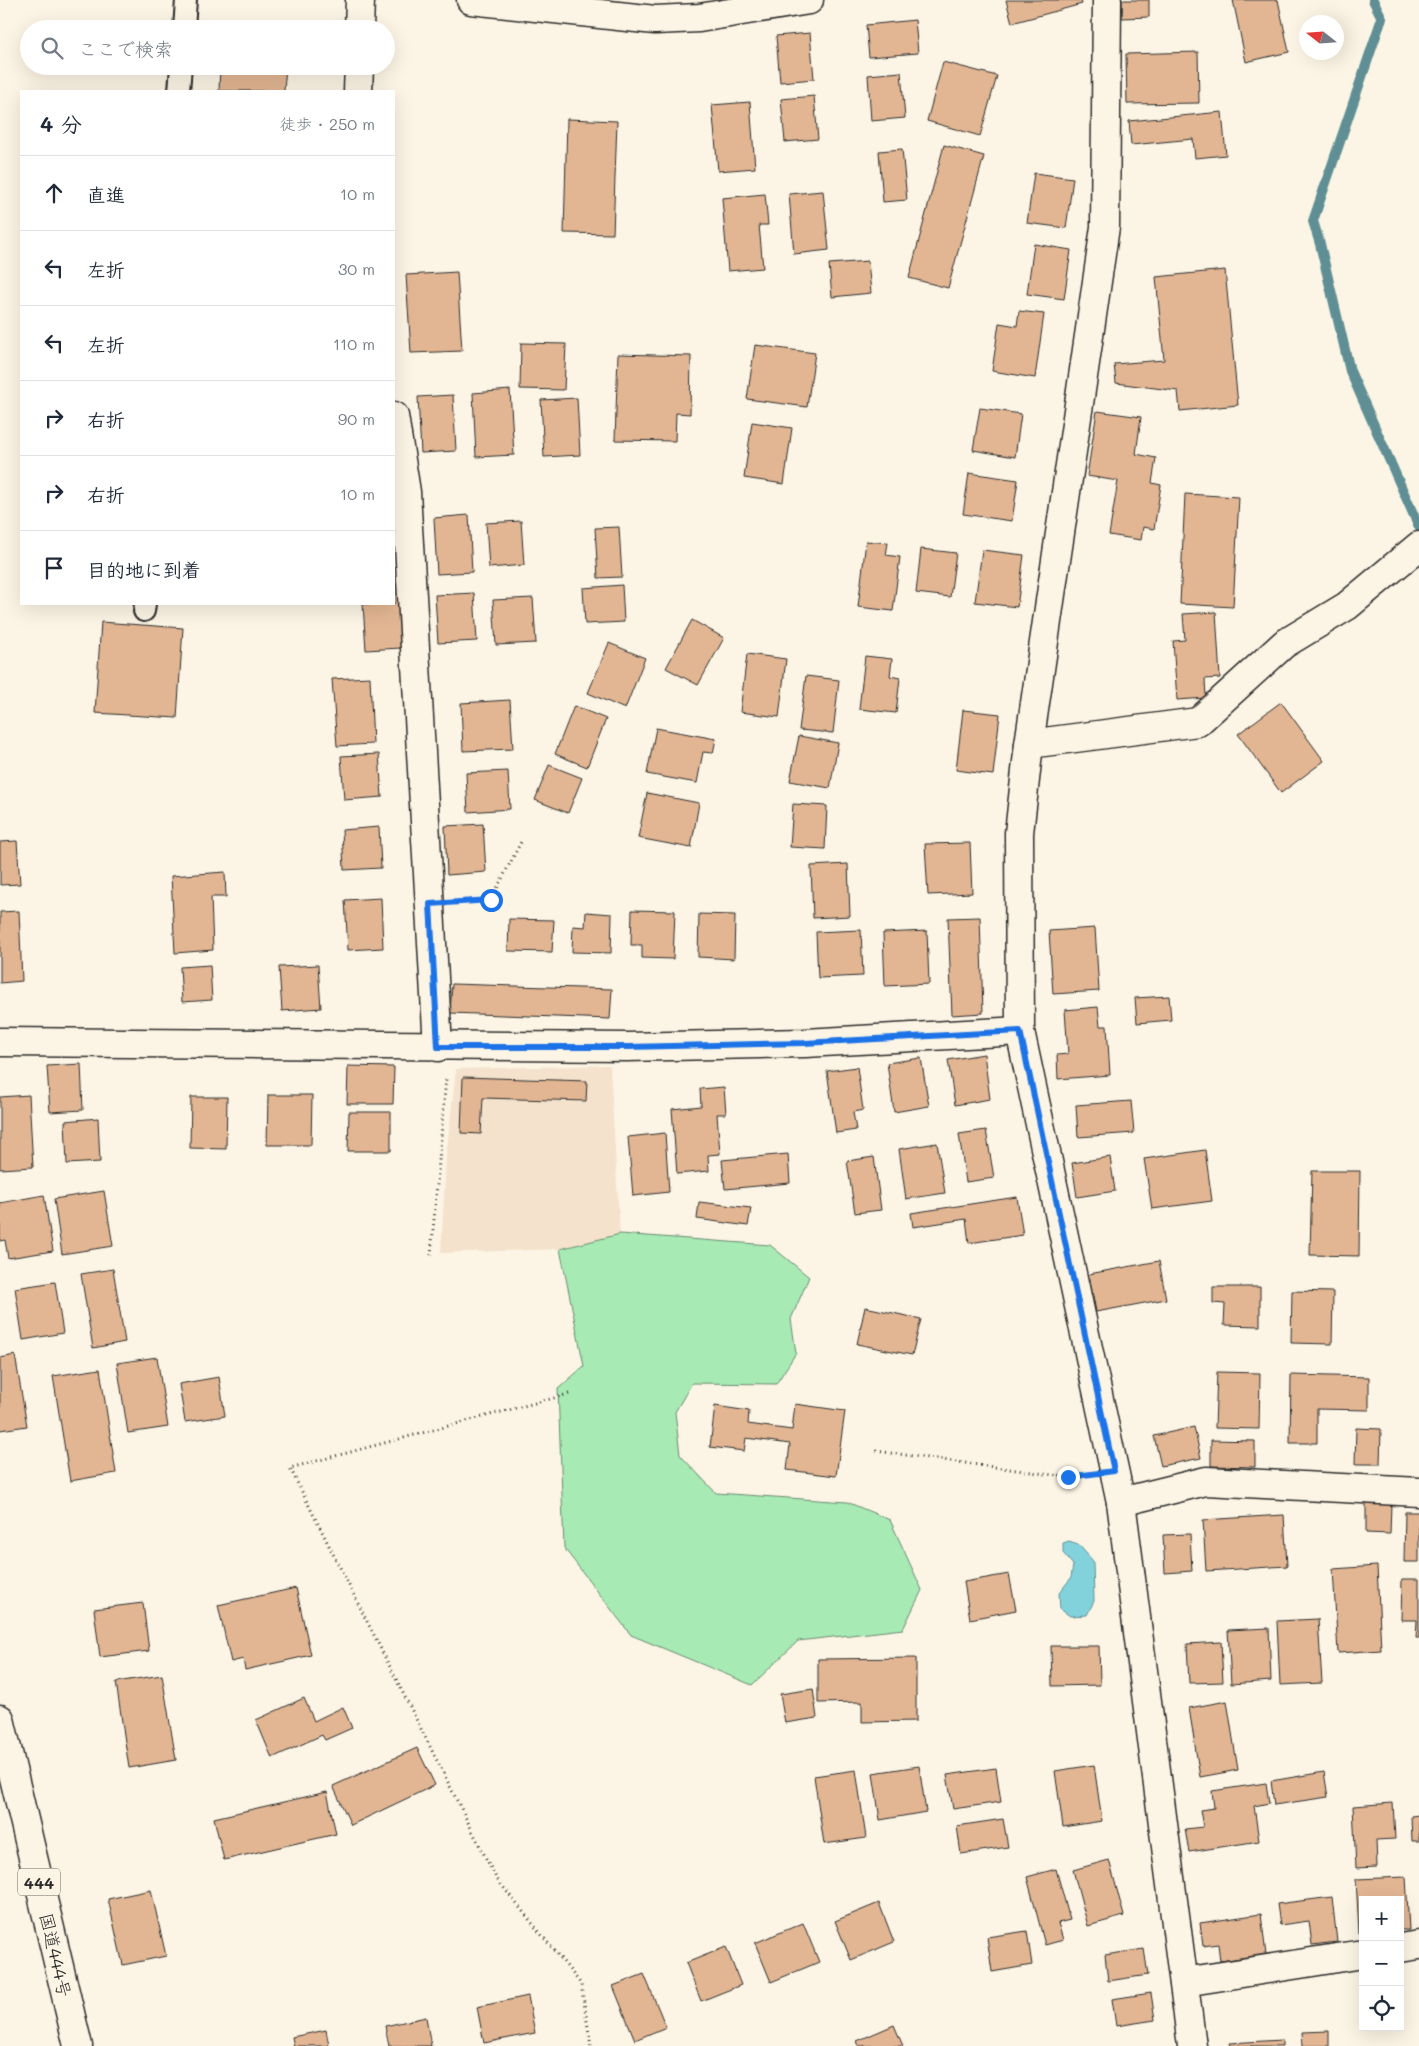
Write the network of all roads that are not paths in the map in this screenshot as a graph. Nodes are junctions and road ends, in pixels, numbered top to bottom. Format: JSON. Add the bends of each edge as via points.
{"nodes":[{"id":1,"x":186,"y":0,"type":"edge"},
{"id":2,"x":360,"y":0,"type":"edge"},
{"id":3,"x":471,"y":0,"type":"edge"},
{"id":4,"x":809,"y":0,"type":"edge"},
{"id":5,"x":1107,"y":0,"type":"edge"},
{"id":6,"x":185,"y":20,"type":"edge"},
{"id":7,"x":359,"y":20,"type":"edge"},
{"id":8,"x":180,"y":75,"type":"edge"},
{"id":9,"x":358,"y":75,"type":"edge"},
{"id":10,"x":179,"y":90,"type":"edge"},
{"id":11,"x":358,"y":90,"type":"edge"},
{"id":12,"x":395,"y":422,"type":"edge"},
{"id":13,"x":1418,"y":546,"type":"edge"},
{"id":14,"x":1028,"y":744,"type":"junction"},
{"id":15,"x":1020,"y":1031,"type":"junction"},
{"id":16,"x":0,"y":1042,"type":"edge"},
{"id":17,"x":438,"y":1047,"type":"junction"},
{"id":18,"x":1419,"y":1492,"type":"edge"},
{"id":19,"x":1121,"y":1502,"type":"junction"},
{"id":20,"x":0,"y":1719,"type":"edge"},
{"id":21,"x":1419,"y":1945,"type":"edge"},
{"id":22,"x":1404,"y":1947,"type":"edge"},
{"id":23,"x":1359,"y":1955,"type":"edge"},
{"id":24,"x":1184,"y":1982,"type":"junction"},
{"id":25,"x":78,"y":2046,"type":"edge"},
{"id":26,"x":1192,"y":2046,"type":"edge"}],
"edges":[{"from":1,"to":6,"type":"lane"},
{"from":2,"to":7,"type":"main road"},
{"from":3,"to":4,"type":"main road","via":[[655,20],[699,18]]},
{"from":5,"to":14,"type":"main road","via":[[1105,227]]},
{"from":8,"to":10,"type":"lane"},
{"from":9,"to":11,"type":"main road"},
{"from":12,"to":17,"type":"main road","via":[[406,492]]},
{"from":13,"to":14,"type":"main road","via":[[1347,606],[1284,644],[1198,722]]},
{"from":14,"to":15,"type":"main road","via":[[1020,833]]},
{"from":15,"to":17,"type":"main road","via":[[804,1043]]},
{"from":15,"to":19,"type":"main road"},
{"from":16,"to":17,"type":"main road"},
{"from":18,"to":19,"type":"main road","via":[[1206,1481]]},
{"from":19,"to":24,"type":"main road"},
{"from":20,"to":25,"type":"main road","name":"国道444号","number":"444"},
{"from":21,"to":22,"type":"main road"},
{"from":23,"to":24,"type":"main road"},
{"from":24,"to":26,"type":"main road"}]}
